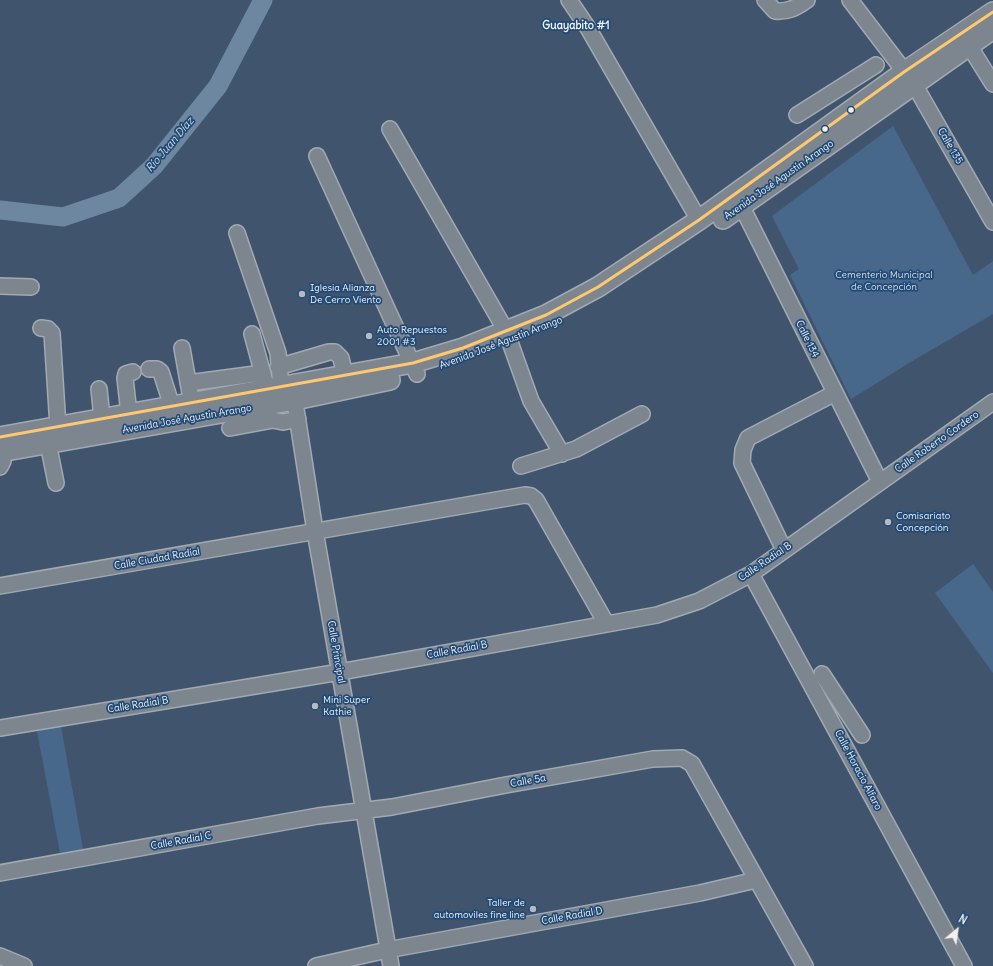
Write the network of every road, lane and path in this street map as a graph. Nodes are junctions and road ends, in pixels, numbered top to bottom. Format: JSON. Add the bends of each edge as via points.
{"nodes":[{"id":1,"x":570,"y":0,"type":"edge"},
{"id":2,"x":765,"y":0,"type":"edge"},
{"id":3,"x":807,"y":0,"type":"edge"},
{"id":4,"x":850,"y":0,"type":"edge"},
{"id":5,"x":993,"y":12,"type":"edge"},
{"id":6,"x":993,"y":30,"type":"edge"},
{"id":7,"x":966,"y":40,"type":"junction"},
{"id":8,"x":876,"y":65,"type":"dead end"},
{"id":9,"x":857,"y":77,"type":"junction"},
{"id":10,"x":909,"y":78,"type":"junction"},
{"id":11,"x":993,"y":84,"type":"edge"},
{"id":12,"x":877,"y":101,"type":"junction"},
{"id":13,"x":796,"y":115,"type":"dead end"},
{"id":14,"x":390,"y":129,"type":"dead end"},
{"id":15,"x":317,"y":156,"type":"dead end"},
{"id":16,"x":738,"y":201,"type":"junction"},
{"id":17,"x":699,"y":220,"type":"junction"},
{"id":18,"x":993,"y":222,"type":"edge"},
{"id":19,"x":237,"y":233,"type":"dead end"},
{"id":20,"x":0,"y":286,"type":"edge"},
{"id":21,"x":31,"y":286,"type":"dead end"},
{"id":22,"x":41,"y":328,"type":"dead end"},
{"id":23,"x":252,"y":334,"type":"dead end"},
{"id":24,"x":508,"y":336,"type":"junction"},
{"id":25,"x":182,"y":348,"type":"dead end"},
{"id":26,"x":278,"y":367,"type":"junction"},
{"id":27,"x":415,"y":368,"type":"junction"},
{"id":28,"x":149,"y":369,"type":"dead end"},
{"id":29,"x":133,"y":372,"type":"dead end"},
{"id":30,"x":346,"y":382,"type":"junction"},
{"id":31,"x":188,"y":384,"type":"junction"},
{"id":32,"x":99,"y":389,"type":"dead end"},
{"id":33,"x":278,"y":390,"type":"junction"},
{"id":34,"x":834,"y":393,"type":"junction"},
{"id":35,"x":993,"y":402,"type":"edge"},
{"id":36,"x":250,"y":408,"type":"junction"},
{"id":37,"x":184,"y":412,"type":"junction"},
{"id":38,"x":642,"y":414,"type":"dead end"},
{"id":39,"x":298,"y":419,"type":"junction"},
{"id":40,"x":130,"y":421,"type":"junction"},
{"id":41,"x":103,"y":426,"type":"junction"},
{"id":42,"x":58,"y":427,"type":"junction"},
{"id":43,"x":230,"y":428,"type":"dead end"},
{"id":44,"x":48,"y":443,"type":"junction"},
{"id":45,"x":0,"y":452,"type":"edge"},
{"id":46,"x":562,"y":454,"type":"junction"},
{"id":47,"x":521,"y":466,"type":"dead end"},
{"id":48,"x":880,"y":482,"type":"junction"},
{"id":49,"x":56,"y":483,"type":"dead end"},
{"id":50,"x":315,"y":532,"type":"junction"},
{"id":51,"x":784,"y":550,"type":"junction"},
{"id":52,"x":751,"y":574,"type":"junction"},
{"id":53,"x":0,"y":586,"type":"edge"},
{"id":54,"x":606,"y":623,"type":"junction"},
{"id":55,"x":340,"y":672,"type":"junction"},
{"id":56,"x":822,"y":684,"type":"junction"},
{"id":57,"x":0,"y":728,"type":"edge"},
{"id":58,"x":862,"y":735,"type":"dead end"},
{"id":59,"x":363,"y":810,"type":"junction"},
{"id":60,"x":0,"y":873,"type":"edge"},
{"id":61,"x":756,"y":880,"type":"junction"},
{"id":62,"x":387,"y":950,"type":"junction"},
{"id":63,"x":0,"y":956,"type":"edge"},
{"id":64,"x":24,"y":966,"type":"edge"},
{"id":65,"x":316,"y":966,"type":"edge"},
{"id":66,"x":391,"y":966,"type":"edge"},
{"id":67,"x":805,"y":966,"type":"edge"},
{"id":68,"x":964,"y":966,"type":"edge"}],
"edges":[{"from":1,"to":17,"type":"street"},
{"from":2,"to":3,"type":"street","via":[[775,11],[785,12]]},
{"from":4,"to":10,"type":"street","name":"Calle 135"},
{"from":5,"to":7,"type":"main road","name":"Avenida José Agustín Arango"},
{"from":6,"to":7,"type":"main road","name":"Avenida José Agustín Arango"},
{"from":7,"to":10,"type":"main road","name":"Avenida José Agustín Arango"},
{"from":7,"to":11,"type":"street"},
{"from":8,"to":9,"type":"street"},
{"from":9,"to":12,"type":"street"},
{"from":9,"to":13,"type":"street"},
{"from":10,"to":12,"type":"main road","name":"Avenida José Agustín Arango"},
{"from":10,"to":18,"type":"street","name":"Calle 135"},
{"from":12,"to":16,"type":"main road","name":"Avenida José Agustín Arango"},
{"from":14,"to":24,"type":"street"},
{"from":15,"to":27,"type":"street"},
{"from":16,"to":17,"type":"main road","name":"Avenida José Agustín Arango"},
{"from":16,"to":24,"type":"main road","name":"Avenida José Agustín Arango","via":[[653,268],[604,299],[553,325]]},
{"from":16,"to":34,"type":"street","name":"Calle 134"},
{"from":17,"to":24,"type":"main road","name":"Avenida José Agustín Arango","via":[[598,287]]},
{"from":19,"to":26,"type":"street","via":[[278,353]]},
{"from":20,"to":21,"type":"street"},
{"from":22,"to":42,"type":"street","via":[[52,333],[50,405]]},
{"from":23,"to":33,"type":"street"},
{"from":24,"to":27,"type":"main road","name":"Avenida José Agustín Arango","via":[[463,348]]},
{"from":24,"to":46,"type":"street","via":[[531,401]]},
{"from":25,"to":31,"type":"street"},
{"from":26,"to":30,"type":"street","via":[[332,352],[341,358]]},
{"from":26,"to":33,"type":"street"},
{"from":27,"to":30,"type":"main road","name":"Avenida José Agustín Arango"},
{"from":28,"to":37,"type":"street","via":[[161,372]]},
{"from":29,"to":40,"type":"street","via":[[126,374],[125,378]]},
{"from":30,"to":33,"type":"main road","name":"Avenida José Agustín Arango"},
{"from":31,"to":33,"type":"street"},
{"from":31,"to":37,"type":"street"},
{"from":32,"to":41,"type":"street"},
{"from":33,"to":36,"type":"main road","name":"Avenida José Agustín Arango"},
{"from":33,"to":39,"type":"street","name":"Calle Principal"},
{"from":34,"to":48,"type":"street","name":"Calle 134"},
{"from":34,"to":51,"type":"street","via":[[748,438],[743,450],[742,462]]},
{"from":35,"to":48,"type":"street","name":"Calle Roberto Cordero"},
{"from":36,"to":37,"type":"main road","name":"Avenida José Agustín Arango"},
{"from":36,"to":39,"type":"street","via":[[273,420],[283,422]]},
{"from":36,"to":43,"type":"street"},
{"from":37,"to":40,"type":"main road","name":"Avenida José Agustín Arango"},
{"from":38,"to":46,"type":"street"},
{"from":39,"to":50,"type":"street","name":"Calle Principal"},
{"from":40,"to":41,"type":"main road","name":"Avenida José Agustín Arango"},
{"from":41,"to":42,"type":"main road","name":"Avenida José Agustín Arango"},
{"from":41,"to":44,"type":"main road","name":"Avenida José Agustín Arango"},
{"from":42,"to":45,"type":"main road","name":"Avenida José Agustín Arango"},
{"from":44,"to":45,"type":"main road","name":"Avenida José Agustín Arango"},
{"from":44,"to":49,"type":"street"},
{"from":46,"to":47,"type":"street"},
{"from":48,"to":51,"type":"street","name":"Calle Radial B"},
{"from":50,"to":53,"type":"street","name":"Calle Ciudad Radial"},
{"from":50,"to":54,"type":"street","name":"Calle Ciudad Radial","via":[[484,501],[532,496]]},
{"from":50,"to":55,"type":"street","name":"Calle Principal"},
{"from":51,"to":52,"type":"street","name":"Calle Radial B"},
{"from":52,"to":54,"type":"street","name":"Calle Radial B","via":[[699,601],[657,615]]},
{"from":52,"to":56,"type":"street","name":"Calle Horacio Alfaro"},
{"from":54,"to":55,"type":"street","name":"Calle Radial B"},
{"from":55,"to":57,"type":"street","name":"Calle Radial B"},
{"from":55,"to":59,"type":"street","name":"Calle Principal"},
{"from":56,"to":58,"type":"street"},
{"from":56,"to":68,"type":"street","name":"Calle Horacio Alfaro"},
{"from":59,"to":60,"type":"street","name":"Calle Radial C"},
{"from":59,"to":61,"type":"street","name":"Calle 5a","via":[[392,807],[653,759],[682,758],[692,764]]},
{"from":59,"to":62,"type":"street","name":"Calle Principal"},
{"from":61,"to":62,"type":"street","name":"Calle Radial D","via":[[700,893]]},
{"from":61,"to":67,"type":"street"},
{"from":62,"to":65,"type":"street","name":"Calle Radial D"},
{"from":62,"to":66,"type":"street","name":"Calle Principal"},
{"from":63,"to":64,"type":"street"}]}
